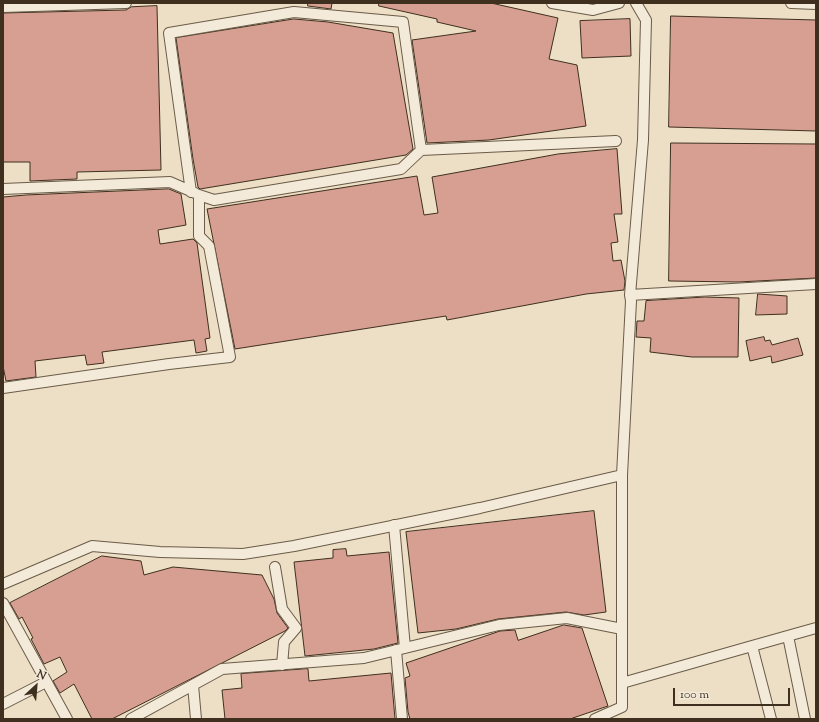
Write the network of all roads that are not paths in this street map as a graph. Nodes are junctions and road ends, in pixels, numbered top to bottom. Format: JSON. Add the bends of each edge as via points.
{"nodes":[{"id":1,"x":126,"y":3,"type":"edge"},
{"id":2,"x":552,"y":3,"type":"edge"},
{"id":3,"x":619,"y":3,"type":"edge"},
{"id":4,"x":636,"y":3,"type":"edge"},
{"id":5,"x":791,"y":3,"type":"edge"},
{"id":6,"x":816,"y":4,"type":"edge"},
{"id":7,"x":3,"y":7,"type":"edge"},
{"id":8,"x":616,"y":141,"type":"dead end"},
{"id":9,"x":420,"y":150,"type":"junction"},
{"id":10,"x":3,"y":189,"type":"edge"},
{"id":11,"x":195,"y":193,"type":"junction"},
{"id":12,"x":816,"y":284,"type":"edge"},
{"id":13,"x":630,"y":295,"type":"junction"},
{"id":14,"x":3,"y":388,"type":"edge"},
{"id":15,"x":622,"y":476,"type":"junction"},
{"id":16,"x":394,"y":525,"type":"junction"},
{"id":17,"x":275,"y":567,"type":"dead end"},
{"id":18,"x":3,"y":584,"type":"edge"},
{"id":19,"x":3,"y":603,"type":"edge"},
{"id":20,"x":816,"y":628,"type":"edge"},
{"id":21,"x":622,"y":629,"type":"junction"},
{"id":22,"x":788,"y":636,"type":"junction"},
{"id":23,"x":752,"y":646,"type":"junction"},
{"id":24,"x":400,"y":649,"type":"junction"},
{"id":25,"x":282,"y":665,"type":"junction"},
{"id":26,"x":46,"y":682,"type":"junction"},
{"id":27,"x":622,"y":683,"type":"junction"},
{"id":28,"x":194,"y":685,"type":"junction"},
{"id":29,"x":3,"y":704,"type":"edge"},
{"id":30,"x":67,"y":719,"type":"edge"},
{"id":31,"x":131,"y":719,"type":"edge"},
{"id":32,"x":196,"y":719,"type":"edge"},
{"id":33,"x":402,"y":719,"type":"edge"},
{"id":34,"x":595,"y":719,"type":"edge"},
{"id":35,"x":771,"y":719,"type":"edge"},
{"id":36,"x":806,"y":719,"type":"edge"}],
"edges":[{"from":1,"to":7,"type":"street"},
{"from":2,"to":3,"type":"street","via":[[594,10]]},
{"from":4,"to":13,"type":"street","via":[[646,20],[644,140]]},
{"from":5,"to":6,"type":"street"},
{"from":8,"to":9,"type":"street"},
{"from":9,"to":11,"type":"street","via":[[401,169],[214,200]]},
{"from":9,"to":11,"type":"street","via":[[404,22],[294,12],[169,33]]},
{"from":10,"to":11,"type":"street","via":[[170,182]]},
{"from":11,"to":14,"type":"street","via":[[199,236],[209,246],[230,357]]},
{"from":12,"to":13,"type":"street"},
{"from":13,"to":15,"type":"street"},
{"from":15,"to":16,"type":"street"},
{"from":15,"to":21,"type":"street"},
{"from":16,"to":18,"type":"street","via":[[243,554],[160,552],[92,546]]},
{"from":16,"to":24,"type":"street"},
{"from":17,"to":25,"type":"street","via":[[282,609],[296,628],[284,642]]},
{"from":19,"to":26,"type":"street"},
{"from":20,"to":22,"type":"street"},
{"from":21,"to":24,"type":"street","via":[[567,618],[499,625]]},
{"from":21,"to":27,"type":"street"},
{"from":22,"to":23,"type":"street"},
{"from":22,"to":36,"type":"street"},
{"from":23,"to":27,"type":"street"},
{"from":23,"to":35,"type":"street"},
{"from":24,"to":25,"type":"street","via":[[364,658]]},
{"from":24,"to":33,"type":"street"},
{"from":25,"to":28,"type":"street","via":[[222,670]]},
{"from":26,"to":29,"type":"street"},
{"from":26,"to":30,"type":"street"},
{"from":27,"to":34,"type":"street","via":[[622,708]]},
{"from":28,"to":31,"type":"street"},
{"from":28,"to":32,"type":"street"}]}
